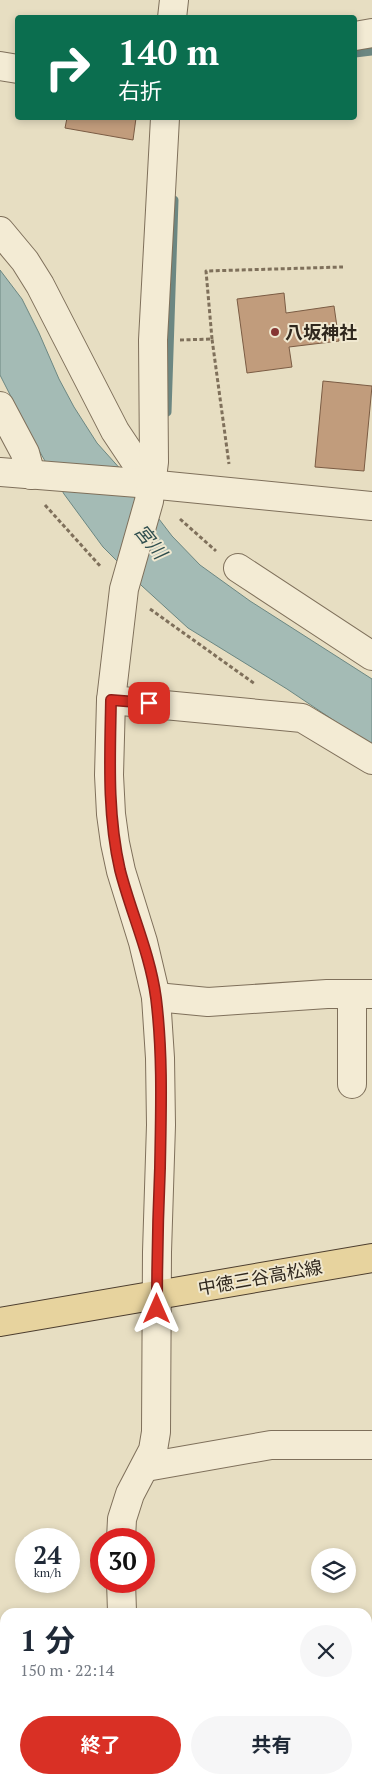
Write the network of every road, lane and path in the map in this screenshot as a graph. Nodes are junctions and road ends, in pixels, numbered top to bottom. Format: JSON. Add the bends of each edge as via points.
{"nodes":[{"id":1,"x":174,"y":0,"type":"edge"},
{"id":2,"x":172,"y":15,"type":"edge"},
{"id":3,"x":372,"y":33,"type":"edge"},
{"id":4,"x":357,"y":36,"type":"edge"},
{"id":5,"x":0,"y":66,"type":"edge"},
{"id":6,"x":15,"y":68,"type":"edge"},
{"id":7,"x":165,"y":120,"type":"edge"},
{"id":8,"x":0,"y":231,"type":"edge"},
{"id":9,"x":343,"y":267,"type":"dead end"},
{"id":10,"x":212,"y":339,"type":"junction"},
{"id":11,"x":174,"y":340,"type":"dead end"},
{"id":12,"x":0,"y":406,"type":"edge"},
{"id":13,"x":0,"y":472,"type":"edge"},
{"id":14,"x":230,"y":472,"type":"dead end"},
{"id":15,"x":38,"y":484,"type":"junction"},
{"id":16,"x":146,"y":490,"type":"junction"},
{"id":17,"x":372,"y":506,"type":"edge"},
{"id":18,"x":180,"y":519,"type":"dead end"},
{"id":19,"x":238,"y":568,"type":"joint"},
{"id":20,"x":116,"y":576,"type":"junction"},
{"id":21,"x":145,"y":605,"type":"dead end"},
{"id":22,"x":372,"y":656,"type":"edge"},
{"id":23,"x":263,"y":690,"type":"dead end"},
{"id":24,"x":111,"y":700,"type":"junction"},
{"id":25,"x":372,"y":760,"type":"edge"},
{"id":26,"x":362,"y":994,"type":"edge"},
{"id":27,"x":156,"y":997,"type":"junction"},
{"id":28,"x":352,"y":1084,"type":"dead end"},
{"id":29,"x":372,"y":1258,"type":"edge"},
{"id":30,"x":157,"y":1295,"type":"junction"},
{"id":31,"x":0,"y":1322,"type":"edge"},
{"id":32,"x":372,"y":1445,"type":"edge"},
{"id":33,"x":146,"y":1467,"type":"junction"},
{"id":34,"x":122,"y":1528,"type":"edge"},
{"id":35,"x":121,"y":1593,"type":"edge"},
{"id":36,"x":122,"y":1608,"type":"edge"}],
"edges":[{"from":1,"to":2,"type":"street"},
{"from":3,"to":4,"type":"street"},
{"from":5,"to":6,"type":"street"},
{"from":7,"to":16,"type":"street","via":[[153,340],[154,462]]},
{"from":8,"to":16,"type":"street","via":[[40,285]]},
{"from":9,"to":10,"type":"path","via":[[206,271]]},
{"from":10,"to":11,"type":"path"},
{"from":10,"to":14,"type":"path"},
{"from":12,"to":15,"type":"street","via":[[26,453]]},
{"from":13,"to":15,"type":"street"},
{"from":15,"to":16,"type":"street"},
{"from":15,"to":20,"type":"path"},
{"from":16,"to":17,"type":"street"},
{"from":16,"to":20,"type":"street"},
{"from":18,"to":19,"type":"path"},
{"from":19,"to":22,"type":"street"},
{"from":20,"to":24,"type":"street","via":[[124,589]]},
{"from":21,"to":23,"type":"path"},
{"from":24,"to":25,"type":"street","via":[[302,718]]},
{"from":24,"to":27,"type":"street","via":[[109,775],[113,828],[121,871]]},
{"from":26,"to":27,"type":"street","via":[[208,1002]]},
{"from":26,"to":28,"type":"street"},
{"from":27,"to":30,"type":"street","via":[[161,1125]]},
{"from":29,"to":30,"type":"main road","name":"中徳三谷高松線"},
{"from":30,"to":31,"type":"main road","name":"中徳三谷高松線"},
{"from":30,"to":33,"type":"street","via":[[156,1432]]},
{"from":32,"to":33,"type":"street","via":[[271,1445]]},
{"from":33,"to":34,"type":"street","via":[[130,1494]]},
{"from":35,"to":36,"type":"street"}]}
